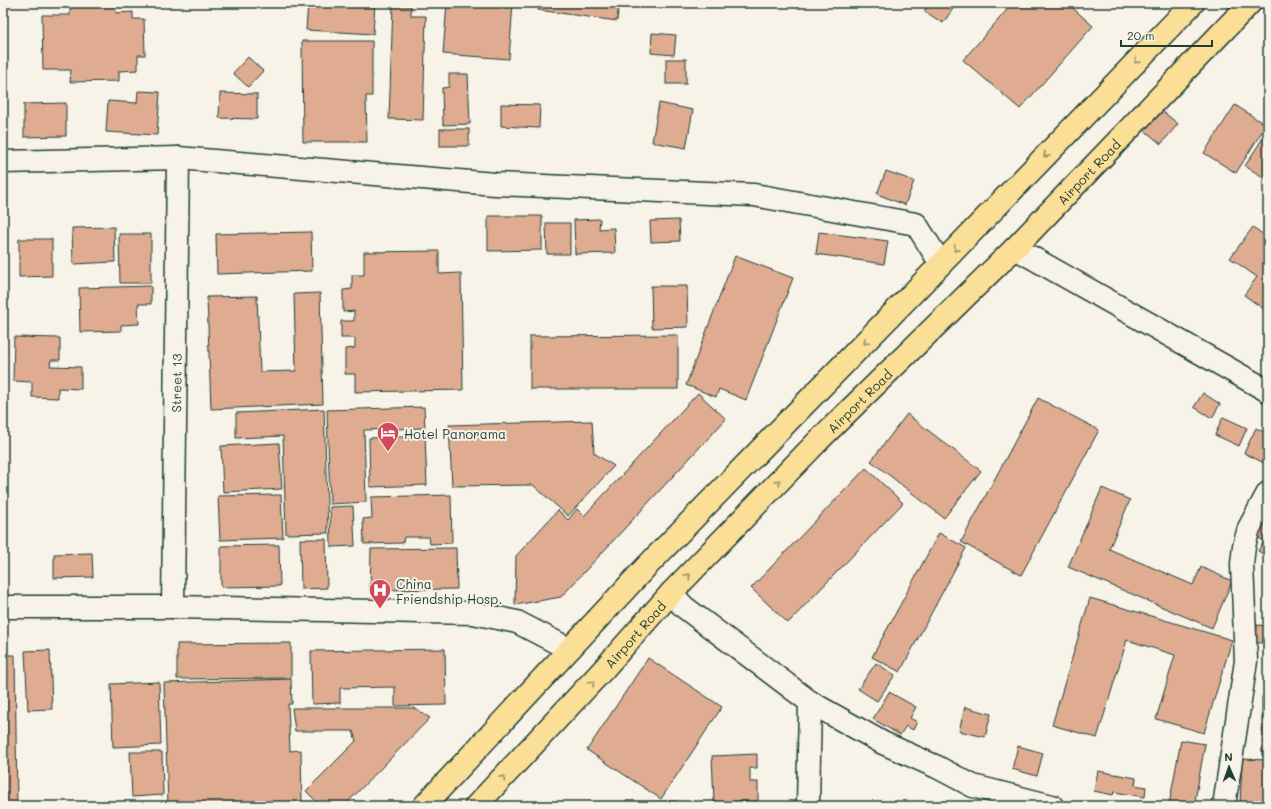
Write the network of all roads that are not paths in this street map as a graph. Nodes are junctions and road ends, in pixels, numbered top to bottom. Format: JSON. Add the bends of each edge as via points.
{"nodes":[{"id":1,"x":1193,"y":3,"type":"edge"},
{"id":2,"x":1250,"y":3,"type":"edge"},
{"id":3,"x":178,"y":158,"type":"junction"},
{"id":4,"x":3,"y":162,"type":"edge"},
{"id":5,"x":1015,"y":248,"type":"junction"},
{"id":6,"x":941,"y":264,"type":"junction"},
{"id":7,"x":1268,"y":391,"type":"edge"},
{"id":8,"x":1268,"y":493,"type":"edge"},
{"id":9,"x":671,"y":593,"type":"junction"},
{"id":10,"x":3,"y":607,"type":"edge"},
{"id":11,"x":173,"y":607,"type":"junction"},
{"id":12,"x":569,"y":649,"type":"junction"},
{"id":13,"x":810,"y":702,"type":"junction"},
{"id":14,"x":424,"y":806,"type":"edge"},
{"id":15,"x":476,"y":806,"type":"edge"},
{"id":16,"x":808,"y":806,"type":"edge"},
{"id":17,"x":1052,"y":806,"type":"edge"},
{"id":18,"x":1224,"y":806,"type":"edge"}],
"edges":[{"from":1,"to":6,"type":"main road","one_way":true},
{"from":2,"to":5,"type":"main road","name":"Airport Road"},
{"from":3,"to":4,"type":"street"},
{"from":3,"to":6,"type":"street","via":[[495,184],[754,195],[916,224]]},
{"from":3,"to":11,"type":"street","name":"Street 13"},
{"from":5,"to":7,"type":"street"},
{"from":9,"to":5,"type":"main road","name":"Airport Road","one_way":true,"via":[[819,440]]},
{"from":6,"to":12,"type":"main road","one_way":true,"via":[[650,562]]},
{"from":8,"to":18,"type":"street","via":[[1249,528],[1244,546],[1242,564],[1246,661]]},
{"from":9,"to":13,"type":"street","via":[[684,606]]},
{"from":15,"to":9,"type":"main road","name":"Airport Road","one_way":true,"via":[[602,672]]},
{"from":10,"to":11,"type":"street"},
{"from":11,"to":12,"type":"street","via":[[473,613],[518,622]]},
{"from":12,"to":14,"type":"main road"},
{"from":13,"to":16,"type":"street"},
{"from":13,"to":17,"type":"street","via":[[883,743],[973,786]]}]}
